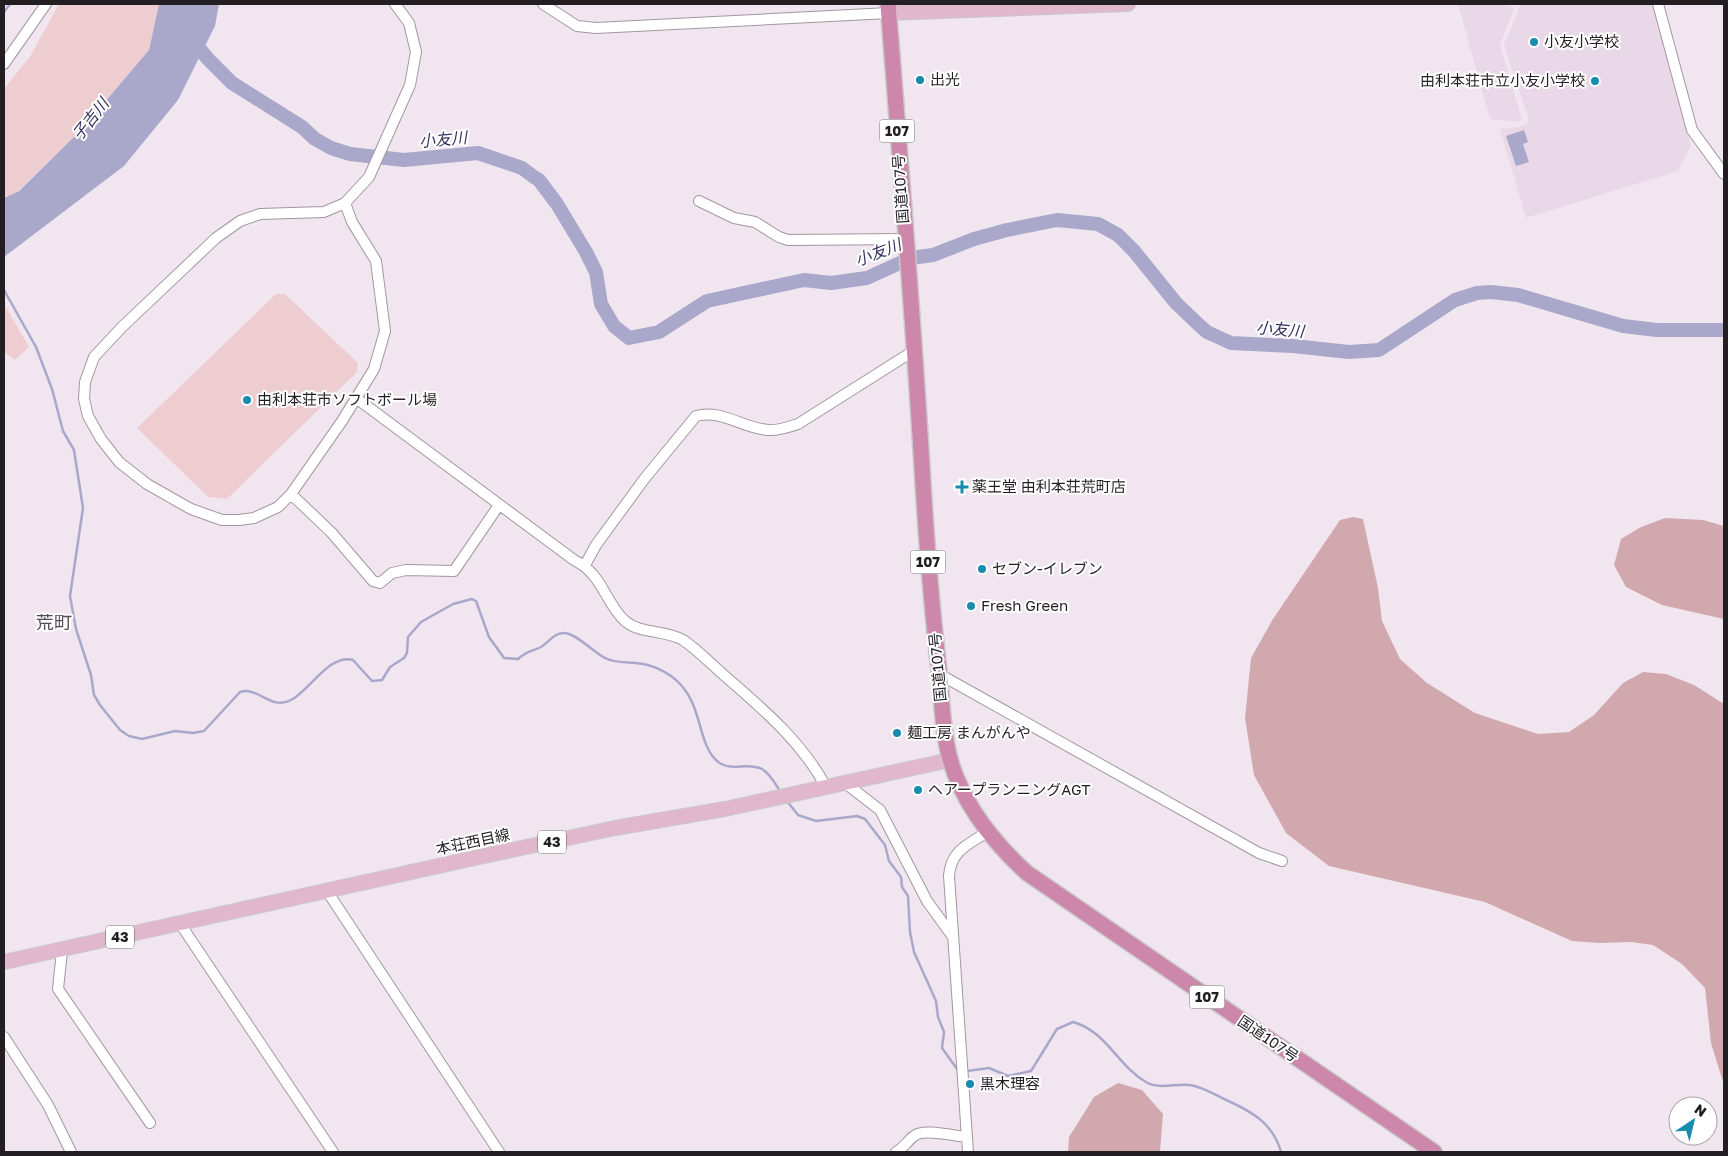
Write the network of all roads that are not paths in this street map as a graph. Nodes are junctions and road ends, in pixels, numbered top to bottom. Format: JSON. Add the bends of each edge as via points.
{"nodes":[{"id":1,"x":46,"y":4,"type":"edge"},
{"id":2,"x":395,"y":4,"type":"edge"},
{"id":3,"x":543,"y":4,"type":"edge"},
{"id":4,"x":1128,"y":4,"type":"edge"},
{"id":5,"x":1658,"y":4,"type":"edge"},
{"id":6,"x":889,"y":9,"type":"edge"},
{"id":7,"x":4,"y":64,"type":"edge"},
{"id":8,"x":1724,"y":174,"type":"edge"},
{"id":9,"x":699,"y":201,"type":"dead end"},
{"id":10,"x":345,"y":203,"type":"junction"},
{"id":11,"x":906,"y":244,"type":"junction"},
{"id":12,"x":915,"y":350,"type":"junction"},
{"id":13,"x":356,"y":398,"type":"junction"},
{"id":14,"x":291,"y":494,"type":"junction"},
{"id":15,"x":499,"y":504,"type":"junction"},
{"id":16,"x":585,"y":565,"type":"junction"},
{"id":17,"x":939,"y":674,"type":"junction"},
{"id":18,"x":950,"y":760,"type":"junction"},
{"id":19,"x":845,"y":783,"type":"junction"},
{"id":20,"x":826,"y":787,"type":"junction"},
{"id":21,"x":987,"y":832,"type":"junction"},
{"id":22,"x":1282,"y":861,"type":"dead end"},
{"id":23,"x":326,"y":891,"type":"junction"},
{"id":24,"x":179,"y":922,"type":"junction"},
{"id":25,"x":953,"y":937,"type":"junction"},
{"id":26,"x":62,"y":951,"type":"junction"},
{"id":27,"x":4,"y":962,"type":"edge"},
{"id":28,"x":4,"y":1037,"type":"edge"},
{"id":29,"x":150,"y":1124,"type":"dead end"},
{"id":30,"x":966,"y":1137,"type":"junction"},
{"id":31,"x":71,"y":1152,"type":"edge"},
{"id":32,"x":333,"y":1152,"type":"edge"},
{"id":33,"x":499,"y":1152,"type":"edge"},
{"id":34,"x":896,"y":1152,"type":"edge"},
{"id":35,"x":968,"y":1152,"type":"edge"},
{"id":36,"x":1434,"y":1152,"type":"edge"}],
"edges":[{"from":1,"to":7,"type":"street"},
{"from":2,"to":10,"type":"street","via":[[409,23],[415,44],[410,85],[369,177]]},
{"from":3,"to":6,"type":"street","via":[[577,26],[596,28]]},
{"from":4,"to":6,"type":"main road"},
{"from":5,"to":8,"type":"street","via":[[1692,130]]},
{"from":6,"to":11,"type":"highway","name":"国道107号","number":"107"},
{"from":9,"to":11,"type":"street","via":[[734,218],[755,222],[788,240]]},
{"from":10,"to":13,"type":"street","via":[[352,222],[376,261],[385,331],[374,369]]},
{"from":10,"to":14,"type":"street","via":[[324,212],[260,214],[232,226],[122,327],[94,357],[85,382],[88,416],[100,439],[119,462],[147,484],[191,509],[222,520],[239,520],[268,513]]},
{"from":11,"to":12,"type":"highway","name":"国道107号","number":"107"},
{"from":12,"to":16,"type":"street","via":[[798,424],[768,430],[719,415],[696,416],[644,478]]},
{"from":12,"to":17,"type":"highway","name":"国道107号","number":"107","via":[[928,574]]},
{"from":13,"to":14,"type":"street"},
{"from":13,"to":15,"type":"street"},
{"from":14,"to":15,"type":"street","via":[[373,581],[380,583],[392,573],[406,570],[454,570]]},
{"from":15,"to":16,"type":"street"},
{"from":16,"to":20,"type":"street","via":[[625,621],[682,640],[777,722],[799,745]]},
{"from":17,"to":18,"type":"highway","name":"国道107号","number":"107"},
{"from":17,"to":22,"type":"street","via":[[1259,853]]},
{"from":18,"to":19,"type":"main road","name":"本荘西目線","number":"43"},
{"from":18,"to":21,"type":"highway","name":"国道107号","number":"107","via":[[965,796]]},
{"from":19,"to":20,"type":"main road","name":"本荘西目線","number":"43"},
{"from":19,"to":25,"type":"street","via":[[880,810],[927,901]]},
{"from":20,"to":23,"type":"main road","name":"本荘西目線","number":"43","via":[[615,828]]},
{"from":21,"to":25,"type":"street","via":[[959,851],[951,862]]},
{"from":21,"to":36,"type":"highway","name":"国道107号","number":"107","via":[[1027,873]]},
{"from":23,"to":24,"type":"main road","name":"本荘西目線","number":"43"},
{"from":23,"to":33,"type":"street"},
{"from":24,"to":26,"type":"main road","name":"本荘西目線","number":"43"},
{"from":24,"to":32,"type":"street"},
{"from":25,"to":30,"type":"street"},
{"from":26,"to":27,"type":"main road","name":"本荘西目線","number":"43"},
{"from":26,"to":29,"type":"street","via":[[58,989]]},
{"from":28,"to":31,"type":"street","via":[[48,1105]]},
{"from":30,"to":34,"type":"street","via":[[925,1132],[915,1134],[902,1150]]},
{"from":30,"to":35,"type":"street"}]}
